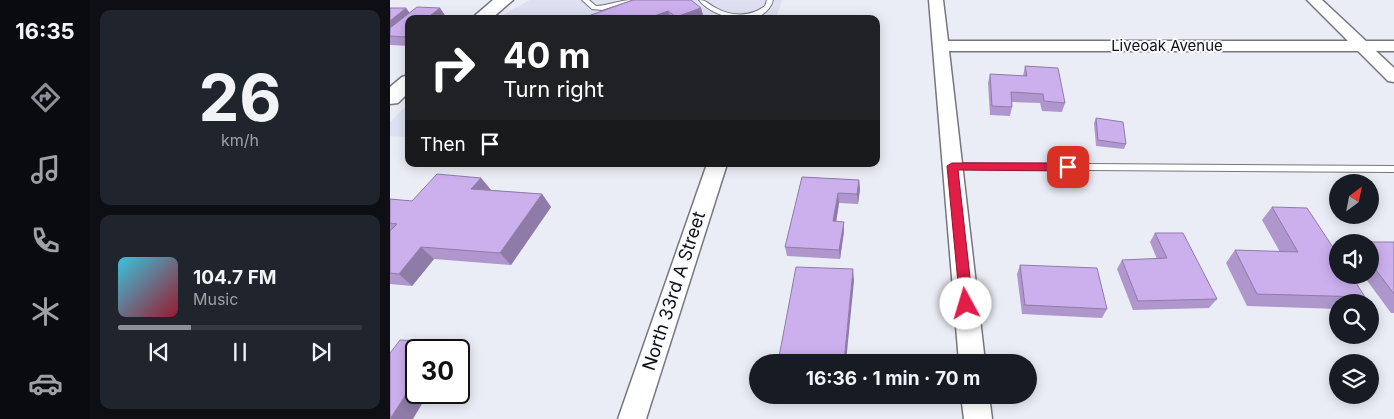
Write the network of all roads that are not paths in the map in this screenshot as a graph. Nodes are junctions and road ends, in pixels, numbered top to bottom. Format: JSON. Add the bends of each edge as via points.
{"nodes":[{"id":1,"x":504,"y":0,"type":"edge"},
{"id":2,"x":585,"y":0,"type":"edge"},
{"id":3,"x":628,"y":0,"type":"edge"},
{"id":4,"x":702,"y":0,"type":"edge"},
{"id":5,"x":770,"y":0,"type":"edge"},
{"id":6,"x":936,"y":0,"type":"edge"},
{"id":7,"x":1314,"y":0,"type":"edge"},
{"id":8,"x":485,"y":15,"type":"edge"},
{"id":9,"x":729,"y":15,"type":"edge"},
{"id":10,"x":756,"y":15,"type":"edge"},
{"id":11,"x":940,"y":46,"type":"junction"},
{"id":12,"x":1362,"y":46,"type":"junction"},
{"id":13,"x":1394,"y":46,"type":"edge"},
{"id":14,"x":1394,"y":77,"type":"edge"},
{"id":15,"x":405,"y":85,"type":"edge"},
{"id":16,"x":390,"y":98,"type":"edge"},
{"id":17,"x":952,"y":166,"type":"junction"},
{"id":18,"x":716,"y":167,"type":"edge"},
{"id":19,"x":1394,"y":168,"type":"edge"},
{"id":20,"x":971,"y":354,"type":"edge"},
{"id":21,"x":976,"y":404,"type":"edge"},
{"id":22,"x":632,"y":419,"type":"edge"},
{"id":23,"x":978,"y":419,"type":"edge"}],
"edges":[{"from":1,"to":8,"type":"street"},
{"from":2,"to":3,"type":"lane","via":[[594,8]]},
{"from":4,"to":9,"type":"lane","via":[[722,14]]},
{"from":5,"to":10,"type":"lane","via":[[768,7]]},
{"from":6,"to":11,"type":"street"},
{"from":7,"to":12,"type":"street"},
{"from":11,"to":12,"type":"street","name":"Liveoak Avenue"},
{"from":11,"to":17,"type":"street"},
{"from":12,"to":13,"type":"street","name":"Liveoak Avenue"},
{"from":12,"to":14,"type":"street"},
{"from":15,"to":16,"type":"street"},
{"from":17,"to":19,"type":"lane"},
{"from":17,"to":20,"type":"street"},
{"from":18,"to":22,"type":"street","name":"North 33rd A Street"},
{"from":21,"to":23,"type":"street"}]}
